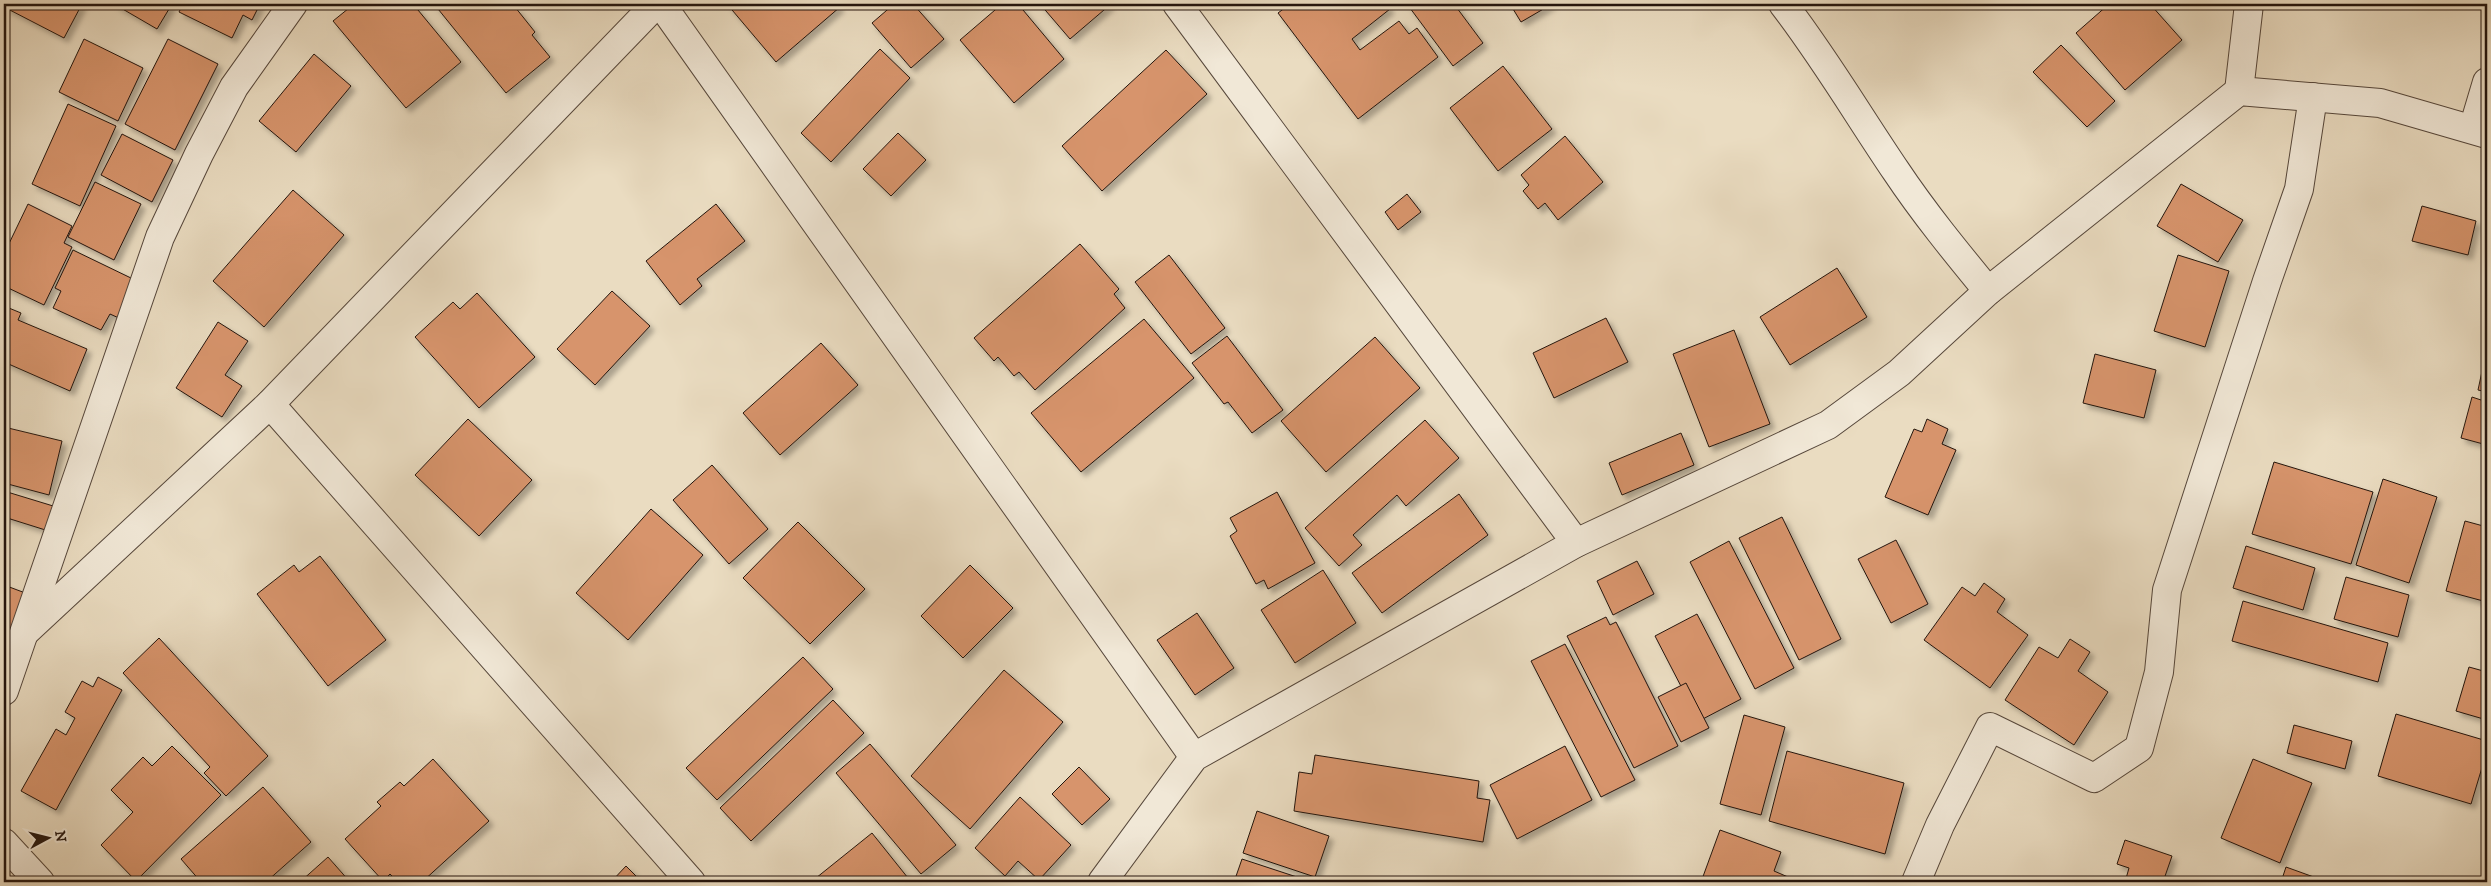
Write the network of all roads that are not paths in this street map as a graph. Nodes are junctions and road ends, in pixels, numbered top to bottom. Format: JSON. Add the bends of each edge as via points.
{"nodes":[{"id":1,"x":293,"y":4,"type":"edge"},
{"id":2,"x":656,"y":4,"type":"edge"},
{"id":3,"x":661,"y":4,"type":"edge"},
{"id":4,"x":1177,"y":4,"type":"edge"},
{"id":5,"x":1783,"y":4,"type":"edge"},
{"id":6,"x":2249,"y":4,"type":"edge"},
{"id":7,"x":2487,"y":82,"type":"edge"},
{"id":8,"x":2239,"y":91,"type":"junction"},
{"id":9,"x":2313,"y":97,"type":"junction"},
{"id":10,"x":2480,"y":131,"type":"edge"},
{"id":11,"x":1988,"y":291,"type":"junction"},
{"id":12,"x":270,"y":404,"type":"junction"},
{"id":13,"x":1576,"y":543,"type":"junction"},
{"id":14,"x":25,"y":632,"type":"junction"},
{"id":15,"x":4,"y":691,"type":"edge"},
{"id":16,"x":1194,"y":758,"type":"junction"},
{"id":17,"x":4,"y":843,"type":"edge"},
{"id":18,"x":40,"y":882,"type":"edge"},
{"id":19,"x":691,"y":882,"type":"edge"},
{"id":20,"x":1102,"y":882,"type":"edge"},
{"id":21,"x":1916,"y":882,"type":"edge"}],
"edges":[{"from":1,"to":14,"type":"street","via":[[234,86],[160,237]]},
{"from":2,"to":12,"type":"street"},
{"from":3,"to":16,"type":"street"},
{"from":4,"to":13,"type":"street"},
{"from":5,"to":11,"type":"street","via":[[1896,172]]},
{"from":6,"to":8,"type":"street"},
{"from":7,"to":10,"type":"street"},
{"from":8,"to":9,"type":"street"},
{"from":8,"to":11,"type":"street"},
{"from":9,"to":10,"type":"street","via":[[2380,103]]},
{"from":9,"to":21,"type":"street","via":[[2299,189],[2167,590],[2159,672],[2139,748],[2094,778],[1990,728],[1940,825]]},
{"from":11,"to":13,"type":"street","via":[[1899,373],[1828,425]]},
{"from":12,"to":14,"type":"street"},
{"from":12,"to":19,"type":"street"},
{"from":13,"to":16,"type":"street"},
{"from":14,"to":15,"type":"street"},
{"from":16,"to":20,"type":"street"},
{"from":17,"to":18,"type":"street"}]}
